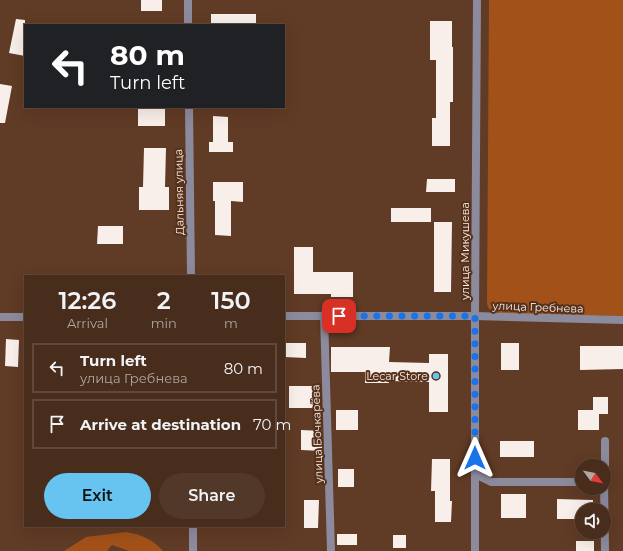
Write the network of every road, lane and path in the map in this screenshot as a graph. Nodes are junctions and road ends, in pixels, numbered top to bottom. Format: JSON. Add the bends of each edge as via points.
{"nodes":[{"id":1,"x":188,"y":0,"type":"edge"},
{"id":2,"x":477,"y":0,"type":"edge"},
{"id":3,"x":188,"y":24,"type":"edge"},
{"id":4,"x":189,"y":108,"type":"edge"},
{"id":5,"x":191,"y":275,"type":"edge"},
{"id":6,"x":285,"y":316,"type":"edge"},
{"id":7,"x":324,"y":316,"type":"junction"},
{"id":8,"x":475,"y":316,"type":"junction"},
{"id":9,"x":0,"y":317,"type":"edge"},
{"id":10,"x":24,"y":317,"type":"edge"},
{"id":11,"x":623,"y":320,"type":"edge"},
{"id":12,"x":605,"y":440,"type":"dead end"},
{"id":13,"x":605,"y":459,"type":"edge"},
{"id":14,"x":475,"y":474,"type":"junction"},
{"id":15,"x":575,"y":482,"type":"edge"},
{"id":16,"x":604,"y":495,"type":"edge"},
{"id":17,"x":193,"y":527,"type":"edge"},
{"id":18,"x":193,"y":551,"type":"edge"},
{"id":19,"x":331,"y":551,"type":"edge"},
{"id":20,"x":475,"y":551,"type":"edge"},
{"id":21,"x":605,"y":551,"type":"edge"}],
"edges":[{"from":1,"to":3,"type":"street"},
{"from":2,"to":8,"type":"street","name":"улица Микушева"},
{"from":4,"to":5,"type":"street","name":"Дальняя улица"},
{"from":6,"to":7,"type":"street","name":"улица Гребнева"},
{"from":7,"to":8,"type":"street","name":"улица Гребнева"},
{"from":7,"to":19,"type":"street","name":"улица Бочкарёва"},
{"from":8,"to":11,"type":"street","name":"улица Гребнева"},
{"from":8,"to":14,"type":"street","name":"улица Микушева"},
{"from":9,"to":10,"type":"street"},
{"from":12,"to":13,"type":"street"},
{"from":14,"to":15,"type":"street","via":[[491,482]]},
{"from":14,"to":20,"type":"street","name":"улица Микушева"},
{"from":16,"to":21,"type":"street"},
{"from":17,"to":18,"type":"street"}]}
